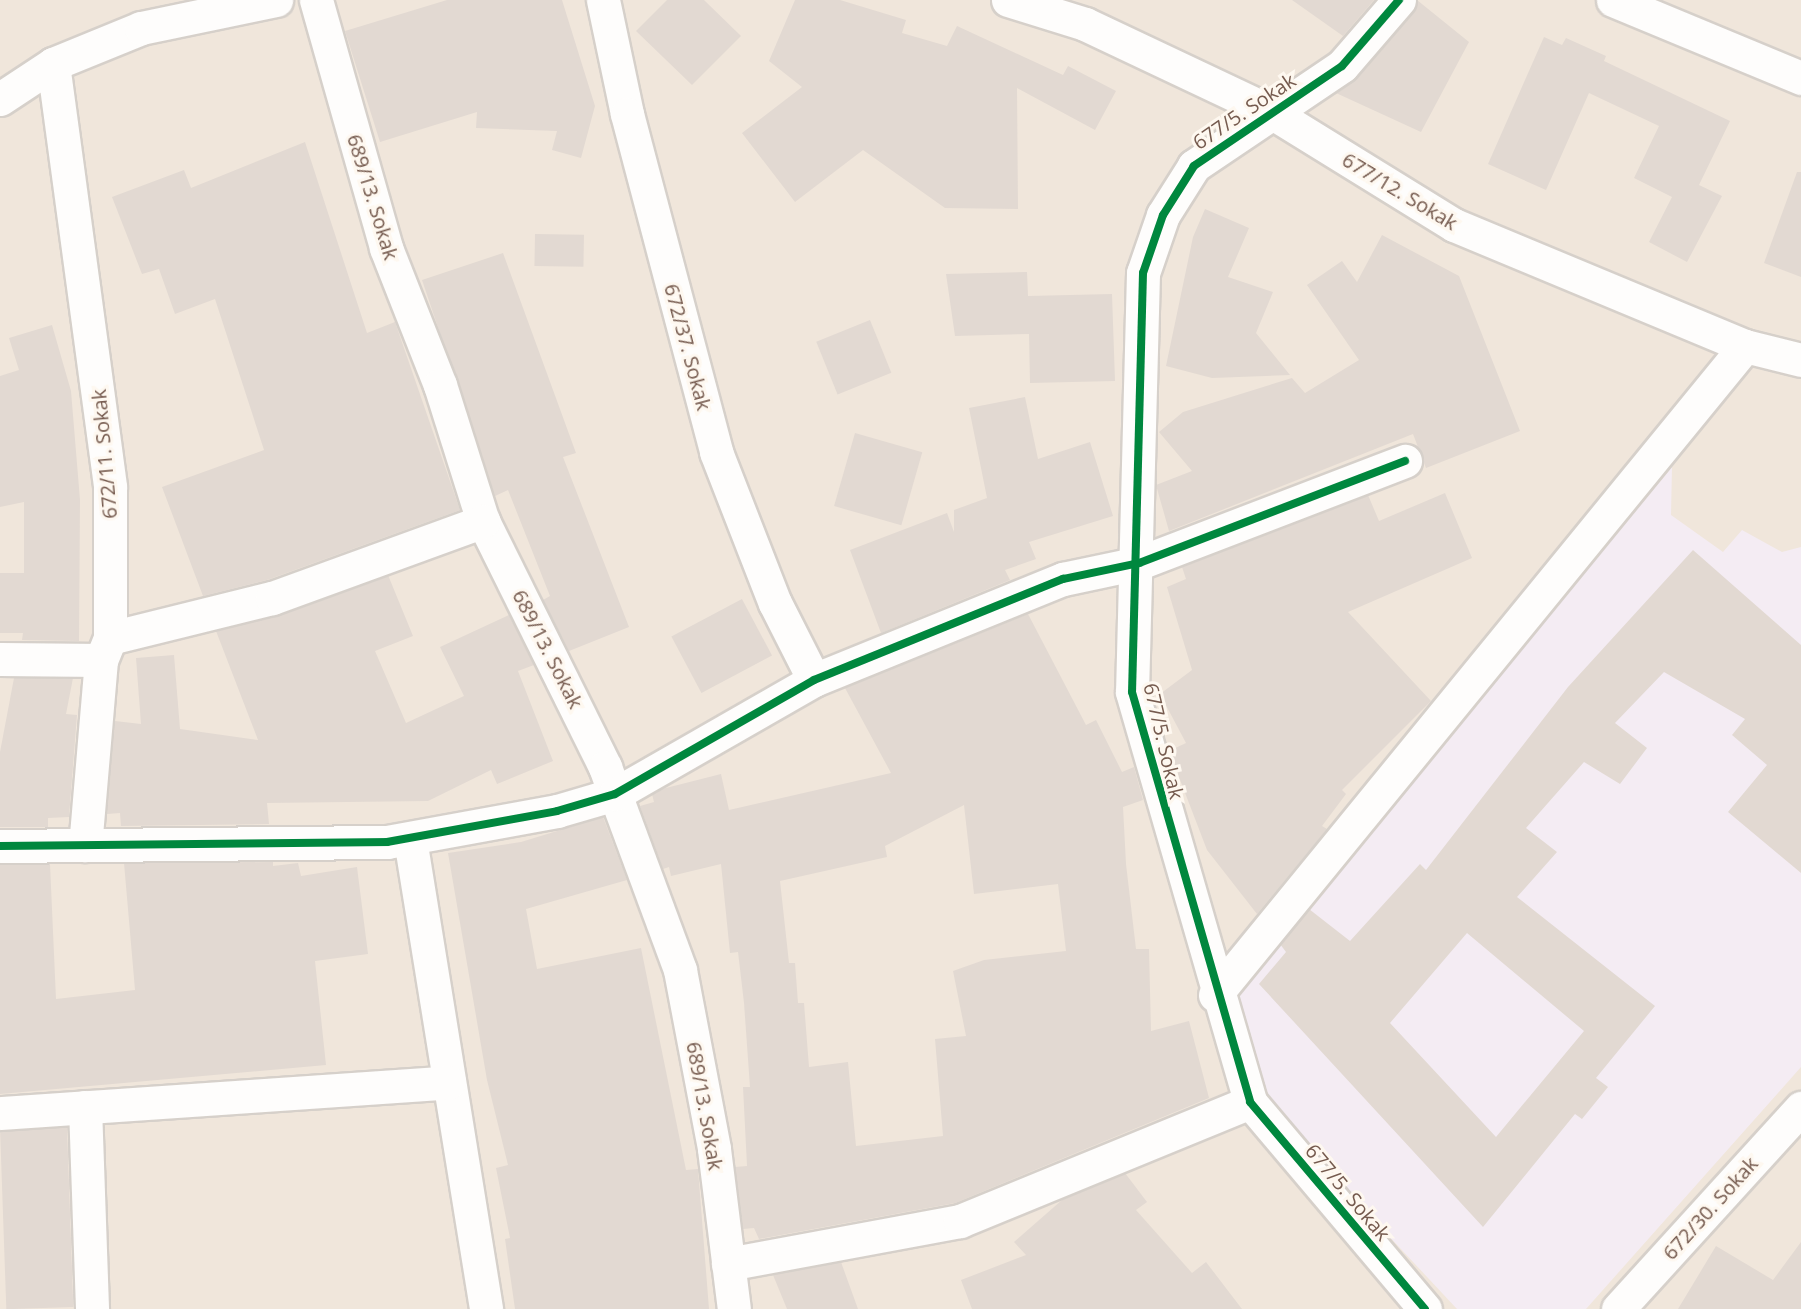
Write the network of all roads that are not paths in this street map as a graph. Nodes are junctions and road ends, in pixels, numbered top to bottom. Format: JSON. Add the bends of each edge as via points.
{"nodes":[{"id":1,"x":276,"y":0,"type":"edge"},
{"id":2,"x":316,"y":0,"type":"edge"},
{"id":3,"x":603,"y":0,"type":"edge"},
{"id":4,"x":1008,"y":0,"type":"edge"},
{"id":5,"x":1399,"y":0,"type":"edge"},
{"id":6,"x":1614,"y":0,"type":"edge"},
{"id":7,"x":1661,"y":9,"type":"edge"},
{"id":8,"x":53,"y":64,"type":"junction"},
{"id":9,"x":1801,"y":78,"type":"edge"},
{"id":10,"x":0,"y":99,"type":"edge"},
{"id":11,"x":1271,"y":112,"type":"junction"},
{"id":12,"x":1745,"y":346,"type":"junction"},
{"id":13,"x":1801,"y":360,"type":"edge"},
{"id":14,"x":1405,"y":461,"type":"dead end"},
{"id":15,"x":483,"y":521,"type":"junction"},
{"id":16,"x":1139,"y":563,"type":"junction"},
{"id":17,"x":106,"y":649,"type":"junction"},
{"id":18,"x":0,"y":658,"type":"edge"},
{"id":19,"x":814,"y":680,"type":"junction"},
{"id":20,"x":615,"y":794,"type":"junction"},
{"id":21,"x":410,"y":839,"type":"junction"},
{"id":22,"x":85,"y":845,"type":"junction"},
{"id":23,"x":0,"y":846,"type":"edge"},
{"id":24,"x":1215,"y":995,"type":"junction"},
{"id":25,"x":449,"y":1082,"type":"junction"},
{"id":26,"x":1250,"y":1102,"type":"junction"},
{"id":27,"x":85,"y":1107,"type":"junction"},
{"id":28,"x":1801,"y":1108,"type":"edge"},
{"id":29,"x":0,"y":1113,"type":"edge"},
{"id":30,"x":728,"y":1264,"type":"junction"},
{"id":31,"x":92,"y":1309,"type":"edge"},
{"id":32,"x":486,"y":1309,"type":"edge"},
{"id":33,"x":734,"y":1309,"type":"edge"},
{"id":34,"x":1425,"y":1309,"type":"edge"},
{"id":35,"x":1618,"y":1309,"type":"edge"}],
"edges":[{"from":1,"to":8,"type":"street","via":[[141,28]]},
{"from":2,"to":15,"type":"street","name":"689/13. Sokak","via":[[386,248],[440,385]]},
{"from":3,"to":19,"type":"street","name":"672/37. Sokak","via":[[627,114],[716,452],[775,603]]},
{"from":4,"to":11,"type":"street","name":"677/12. Sokak","via":[[1085,24]]},
{"from":5,"to":11,"type":"street","name":"677/5. Sokak","via":[[1342,66]]},
{"from":6,"to":7,"type":"street"},
{"from":7,"to":9,"type":"street"},
{"from":8,"to":10,"type":"street"},
{"from":8,"to":17,"type":"street","name":"672/11. Sokak","via":[[110,487]]},
{"from":11,"to":12,"type":"street","name":"677/12. Sokak","via":[[1454,225]]},
{"from":11,"to":16,"type":"street","name":"677/5. Sokak","via":[[1194,166],[1162,215],[1143,273]]},
{"from":12,"to":13,"type":"street","name":"677/12. Sokak"},
{"from":12,"to":24,"type":"street"},
{"from":14,"to":16,"type":"street"},
{"from":15,"to":17,"type":"street","via":[[272,597]]},
{"from":15,"to":20,"type":"street","name":"689/13. Sokak","via":[[569,688]]},
{"from":16,"to":19,"type":"street","via":[[1064,579]]},
{"from":16,"to":24,"type":"street","name":"677/5. Sokak","via":[[1132,692]]},
{"from":17,"to":18,"type":"street"},
{"from":17,"to":22,"type":"street","name":"672/11. Sokak"},
{"from":19,"to":20,"type":"street"},
{"from":20,"to":21,"type":"street","via":[[498,825]]},
{"from":20,"to":30,"type":"street","name":"689/13. Sokak","via":[[680,970],[714,1149]]},
{"from":21,"to":22,"type":"street"},
{"from":21,"to":25,"type":"street"},
{"from":22,"to":23,"type":"street"},
{"from":24,"to":26,"type":"street","name":"677/5. Sokak"},
{"from":25,"to":27,"type":"street"},
{"from":25,"to":32,"type":"street"},
{"from":26,"to":30,"type":"street","via":[[960,1221]]},
{"from":26,"to":34,"type":"street","name":"677/5. Sokak"},
{"from":27,"to":29,"type":"street"},
{"from":27,"to":31,"type":"street"},
{"from":28,"to":35,"type":"street","name":"672/30. Sokak"},
{"from":30,"to":33,"type":"street","name":"689/13. Sokak"}]}
